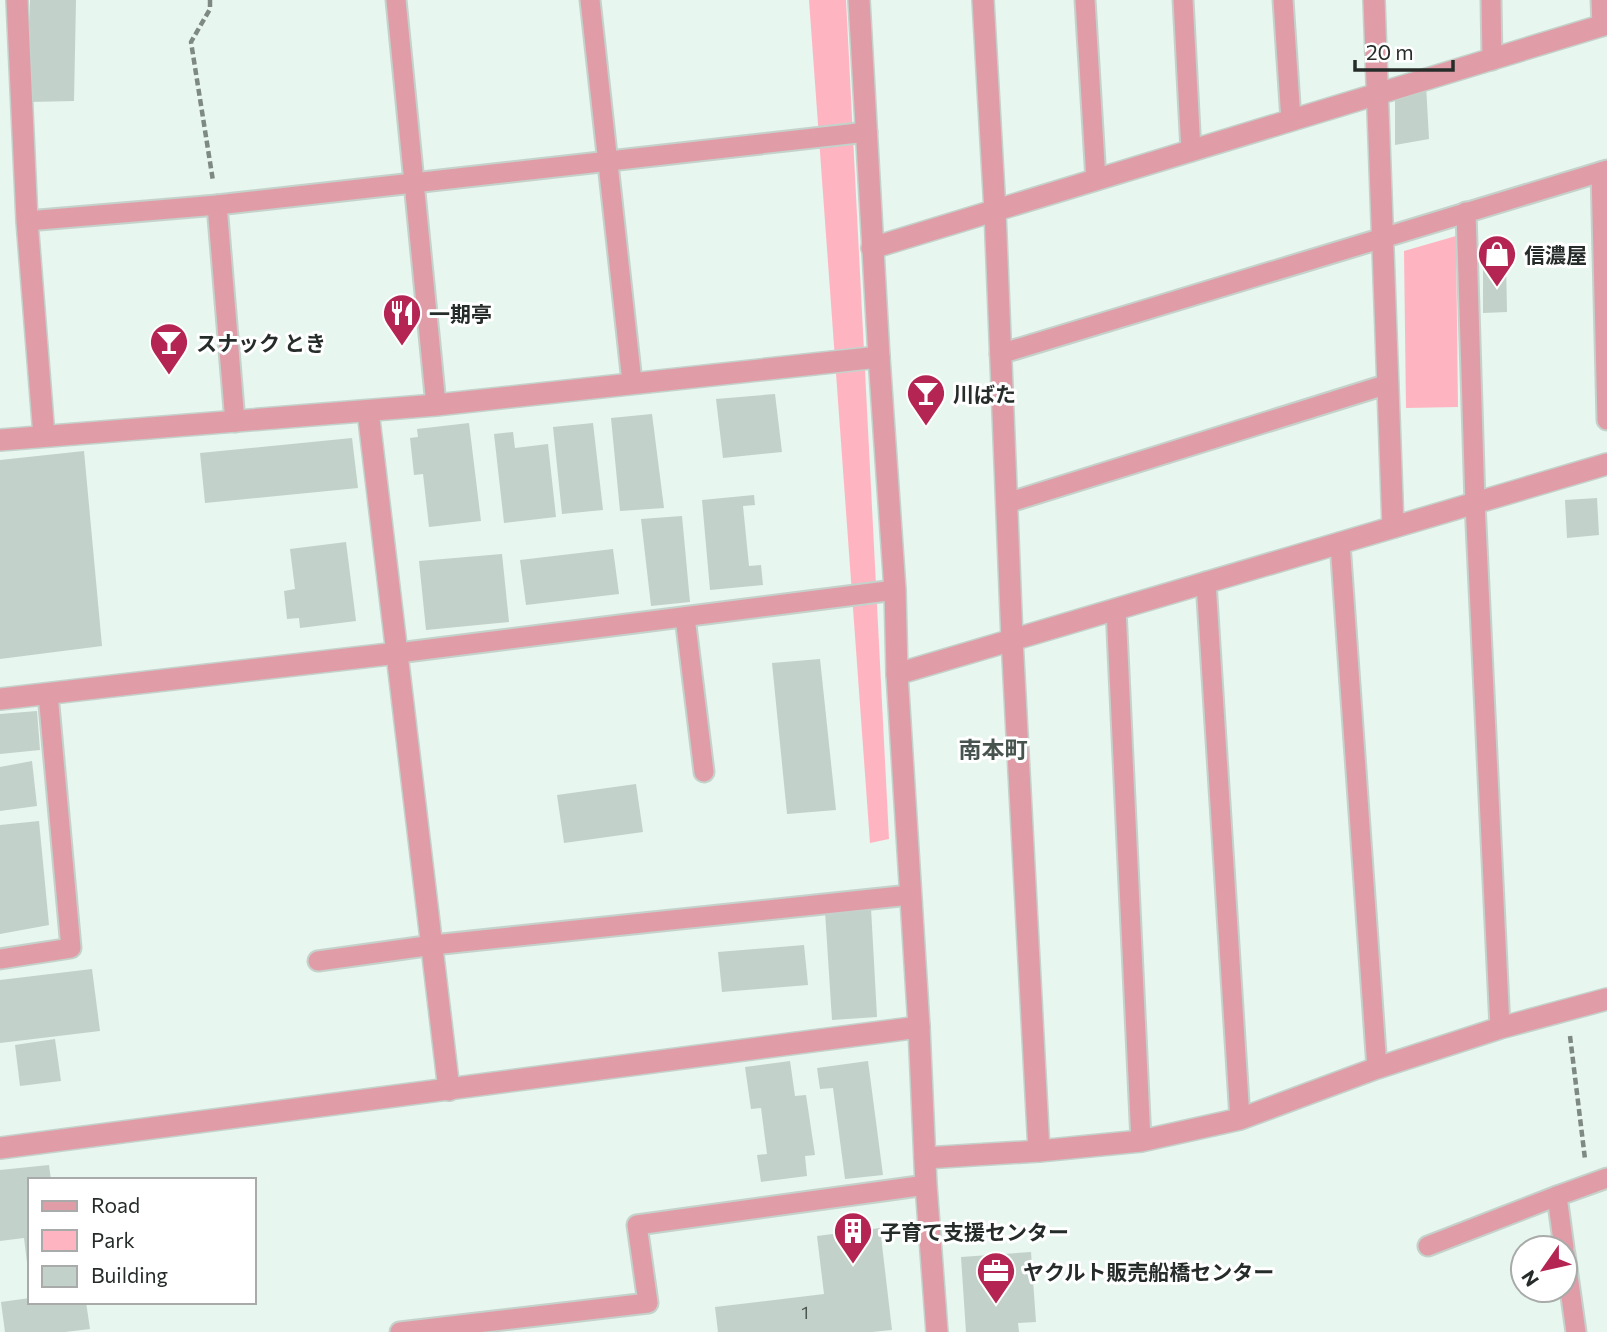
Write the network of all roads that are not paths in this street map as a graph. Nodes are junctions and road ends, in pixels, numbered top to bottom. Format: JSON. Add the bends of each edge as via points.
{"nodes":[{"id":1,"x":17,"y":0,"type":"edge"},
{"id":2,"x":396,"y":0,"type":"edge"},
{"id":3,"x":590,"y":0,"type":"edge"},
{"id":4,"x":859,"y":0,"type":"edge"},
{"id":5,"x":983,"y":0,"type":"edge"},
{"id":6,"x":1085,"y":0,"type":"edge"},
{"id":7,"x":1183,"y":0,"type":"edge"},
{"id":8,"x":1283,"y":0,"type":"edge"},
{"id":9,"x":1374,"y":0,"type":"edge"},
{"id":10,"x":1491,"y":0,"type":"edge"},
{"id":11,"x":1601,"y":0,"type":"edge"},
{"id":12,"x":1605,"y":25,"type":"edge"},
{"id":13,"x":1492,"y":60,"type":"junction"},
{"id":14,"x":1379,"y":94,"type":"junction"},
{"id":15,"x":1291,"y":121,"type":"junction"},
{"id":16,"x":867,"y":132,"type":"junction"},
{"id":17,"x":1191,"y":151,"type":"junction"},
{"id":18,"x":606,"y":162,"type":"junction"},
{"id":19,"x":1604,"y":171,"type":"edge"},
{"id":20,"x":1096,"y":180,"type":"junction"},
{"id":21,"x":416,"y":182,"type":"junction"},
{"id":22,"x":217,"y":205,"type":"junction"},
{"id":23,"x":995,"y":211,"type":"junction"},
{"id":24,"x":1466,"y":212,"type":"junction"},
{"id":25,"x":27,"y":222,"type":"junction"},
{"id":26,"x":1382,"y":237,"type":"junction"},
{"id":27,"x":872,"y":248,"type":"junction"},
{"id":28,"x":1000,"y":354,"type":"junction"},
{"id":29,"x":879,"y":357,"type":"junction"},
{"id":30,"x":632,"y":382,"type":"junction"},
{"id":31,"x":1388,"y":384,"type":"junction"},
{"id":32,"x":436,"y":405,"type":"junction"},
{"id":33,"x":368,"y":411,"type":"junction"},
{"id":34,"x":1607,"y":420,"type":"edge"},
{"id":35,"x":235,"y":422,"type":"junction"},
{"id":36,"x":44,"y":436,"type":"junction"},
{"id":37,"x":0,"y":440,"type":"edge"},
{"id":38,"x":1607,"y":464,"type":"edge"},
{"id":39,"x":1007,"y":503,"type":"junction"},
{"id":40,"x":1475,"y":503,"type":"junction"},
{"id":41,"x":1393,"y":527,"type":"junction"},
{"id":42,"x":1340,"y":543,"type":"junction"},
{"id":43,"x":1206,"y":582,"type":"junction"},
{"id":44,"x":895,"y":590,"type":"junction"},
{"id":45,"x":1116,"y":609,"type":"junction"},
{"id":46,"x":685,"y":617,"type":"junction"},
{"id":47,"x":1012,"y":639,"type":"junction"},
{"id":48,"x":398,"y":653,"type":"junction"},
{"id":49,"x":897,"y":674,"type":"junction"},
{"id":50,"x":48,"y":694,"type":"junction"},
{"id":51,"x":0,"y":699,"type":"edge"},
{"id":52,"x":704,"y":772,"type":"dead end"},
{"id":53,"x":910,"y":895,"type":"junction"},
{"id":54,"x":433,"y":945,"type":"junction"},
{"id":55,"x":0,"y":959,"type":"edge"},
{"id":56,"x":318,"y":961,"type":"dead end"},
{"id":57,"x":1607,"y":999,"type":"edge"},
{"id":58,"x":919,"y":1027,"type":"junction"},
{"id":59,"x":1500,"y":1028,"type":"junction"},
{"id":60,"x":1377,"y":1068,"type":"junction"},
{"id":61,"x":449,"y":1090,"type":"junction"},
{"id":62,"x":1241,"y":1119,"type":"junction"},
{"id":63,"x":1142,"y":1141,"type":"junction"},
{"id":64,"x":0,"y":1148,"type":"edge"},
{"id":65,"x":1039,"y":1151,"type":"junction"},
{"id":66,"x":925,"y":1158,"type":"junction"},
{"id":67,"x":1598,"y":1182,"type":"edge"},
{"id":68,"x":926,"y":1185,"type":"junction"},
{"id":69,"x":1557,"y":1196,"type":"junction"},
{"id":70,"x":1562,"y":1234,"type":"edge"},
{"id":71,"x":1429,"y":1245,"type":"dead end"},
{"id":72,"x":1572,"y":1304,"type":"edge"},
{"id":73,"x":400,"y":1332,"type":"edge"},
{"id":74,"x":937,"y":1332,"type":"edge"},
{"id":75,"x":1576,"y":1332,"type":"edge"}],
"edges":[{"from":1,"to":25,"type":"street"},
{"from":2,"to":21,"type":"lane"},
{"from":3,"to":18,"type":"lane"},
{"from":4,"to":16,"type":"street"},
{"from":5,"to":23,"type":"street"},
{"from":6,"to":20,"type":"lane"},
{"from":7,"to":17,"type":"lane"},
{"from":8,"to":15,"type":"lane"},
{"from":9,"to":14,"type":"street"},
{"from":10,"to":13,"type":"lane"},
{"from":11,"to":12,"type":"lane"},
{"from":12,"to":13,"type":"street"},
{"from":13,"to":14,"type":"street"},
{"from":14,"to":15,"type":"street"},
{"from":14,"to":26,"type":"street"},
{"from":15,"to":17,"type":"street"},
{"from":16,"to":18,"type":"lane"},
{"from":16,"to":27,"type":"street"},
{"from":17,"to":20,"type":"street"},
{"from":18,"to":21,"type":"lane"},
{"from":18,"to":30,"type":"lane"},
{"from":19,"to":24,"type":"lane"},
{"from":19,"to":34,"type":"lane"},
{"from":20,"to":23,"type":"street"},
{"from":21,"to":22,"type":"lane"},
{"from":21,"to":32,"type":"lane"},
{"from":22,"to":25,"type":"lane"},
{"from":22,"to":35,"type":"lane"},
{"from":23,"to":27,"type":"street"},
{"from":23,"to":28,"type":"street"},
{"from":24,"to":26,"type":"lane"},
{"from":24,"to":40,"type":"lane"},
{"from":25,"to":36,"type":"street"},
{"from":26,"to":28,"type":"lane"},
{"from":26,"to":31,"type":"street"},
{"from":27,"to":29,"type":"street"},
{"from":28,"to":39,"type":"street"},
{"from":29,"to":30,"type":"street"},
{"from":29,"to":44,"type":"street"},
{"from":30,"to":32,"type":"street"},
{"from":31,"to":39,"type":"lane"},
{"from":31,"to":41,"type":"street"},
{"from":32,"to":33,"type":"street"},
{"from":33,"to":35,"type":"street"},
{"from":33,"to":48,"type":"street"},
{"from":35,"to":36,"type":"street"},
{"from":36,"to":37,"type":"street"},
{"from":38,"to":40,"type":"street"},
{"from":39,"to":47,"type":"street"},
{"from":40,"to":41,"type":"street"},
{"from":40,"to":59,"type":"lane"},
{"from":41,"to":42,"type":"street"},
{"from":42,"to":43,"type":"street"},
{"from":42,"to":60,"type":"lane"},
{"from":43,"to":45,"type":"street"},
{"from":43,"to":62,"type":"lane"},
{"from":44,"to":46,"type":"lane"},
{"from":44,"to":49,"type":"street"},
{"from":45,"to":47,"type":"street"},
{"from":45,"to":63,"type":"lane"},
{"from":46,"to":48,"type":"lane"},
{"from":46,"to":52,"type":"lane"},
{"from":47,"to":49,"type":"street"},
{"from":47,"to":65,"type":"street"},
{"from":48,"to":50,"type":"street"},
{"from":48,"to":54,"type":"street"},
{"from":49,"to":53,"type":"street"},
{"from":50,"to":51,"type":"street"},
{"from":50,"to":55,"type":"lane","via":[[71,948]]},
{"from":53,"to":54,"type":"lane"},
{"from":53,"to":58,"type":"street"},
{"from":54,"to":56,"type":"lane"},
{"from":54,"to":61,"type":"street"},
{"from":57,"to":59,"type":"street"},
{"from":58,"to":61,"type":"street"},
{"from":58,"to":66,"type":"street"},
{"from":59,"to":60,"type":"street"},
{"from":60,"to":62,"type":"street"},
{"from":61,"to":64,"type":"street"},
{"from":62,"to":63,"type":"street"},
{"from":63,"to":65,"type":"street"},
{"from":65,"to":66,"type":"street"},
{"from":66,"to":68,"type":"street"},
{"from":67,"to":69,"type":"lane"},
{"from":68,"to":73,"type":"lane","via":[[637,1225],[648,1303]]},
{"from":68,"to":74,"type":"street"},
{"from":69,"to":70,"type":"lane"},
{"from":69,"to":71,"type":"lane"},
{"from":72,"to":75,"type":"lane"}]}
